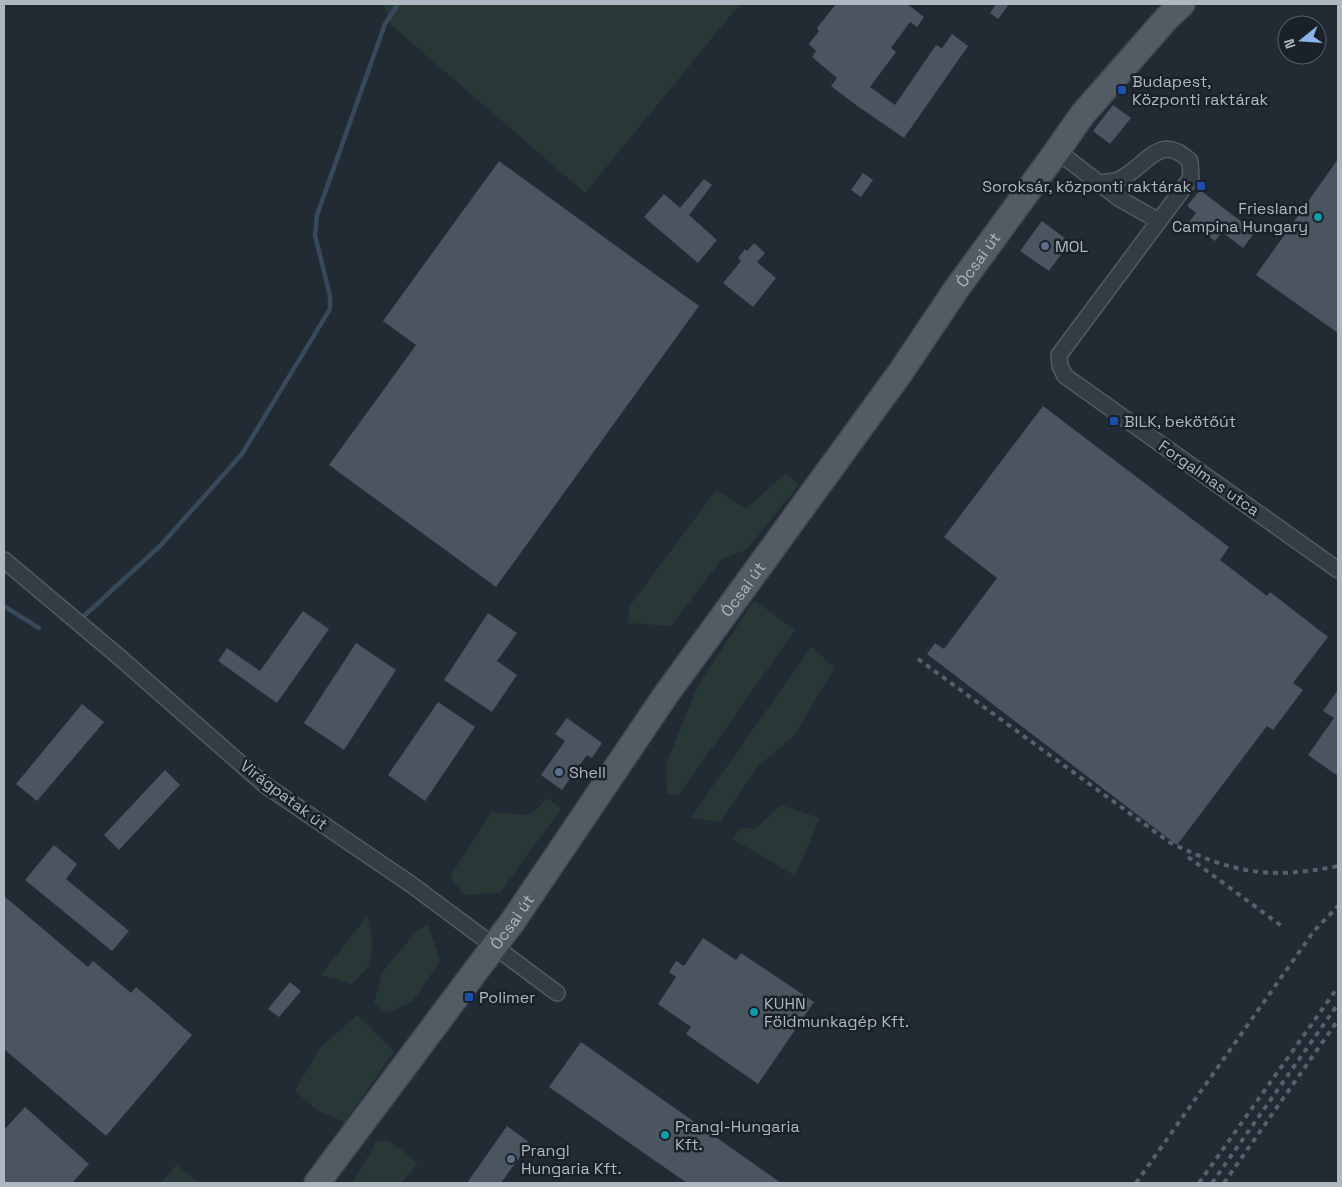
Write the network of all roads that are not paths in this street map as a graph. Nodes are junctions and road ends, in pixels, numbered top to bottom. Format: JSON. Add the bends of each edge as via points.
{"nodes":[{"id":1,"x":1182,"y":4,"type":"edge"},
{"id":2,"x":1056,"y":151,"type":"junction"},
{"id":3,"x":1099,"y":183,"type":"junction"},
{"id":4,"x":1159,"y":222,"type":"junction"},
{"id":5,"x":4,"y":560,"type":"edge"},
{"id":6,"x":1338,"y":570,"type":"edge"},
{"id":7,"x":494,"y":946,"type":"junction"},
{"id":8,"x":556,"y":993,"type":"dead end"},
{"id":9,"x":317,"y":1183,"type":"edge"}],
"edges":[{"from":1,"to":2,"type":"main road","name":"Ócsai út","via":[[1082,116]]},
{"from":2,"to":3,"type":"street"},
{"from":2,"to":7,"type":"main road","name":"Ócsai út","via":[[900,373],[665,696]]},
{"from":3,"to":4,"type":"street"},
{"from":3,"to":4,"type":"street","via":[[1121,179],[1156,152],[1169,148],[1182,153],[1190,161],[1191,178]]},
{"from":4,"to":6,"type":"street","name":"Forgalmas utca","via":[[1059,355],[1065,376]]},
{"from":5,"to":7,"type":"street","name":"Virágpatak út","via":[[265,785],[412,885]]},
{"from":7,"to":8,"type":"street","name":"Virágpatak út"},
{"from":7,"to":9,"type":"main road","name":"Ócsai út"}]}
